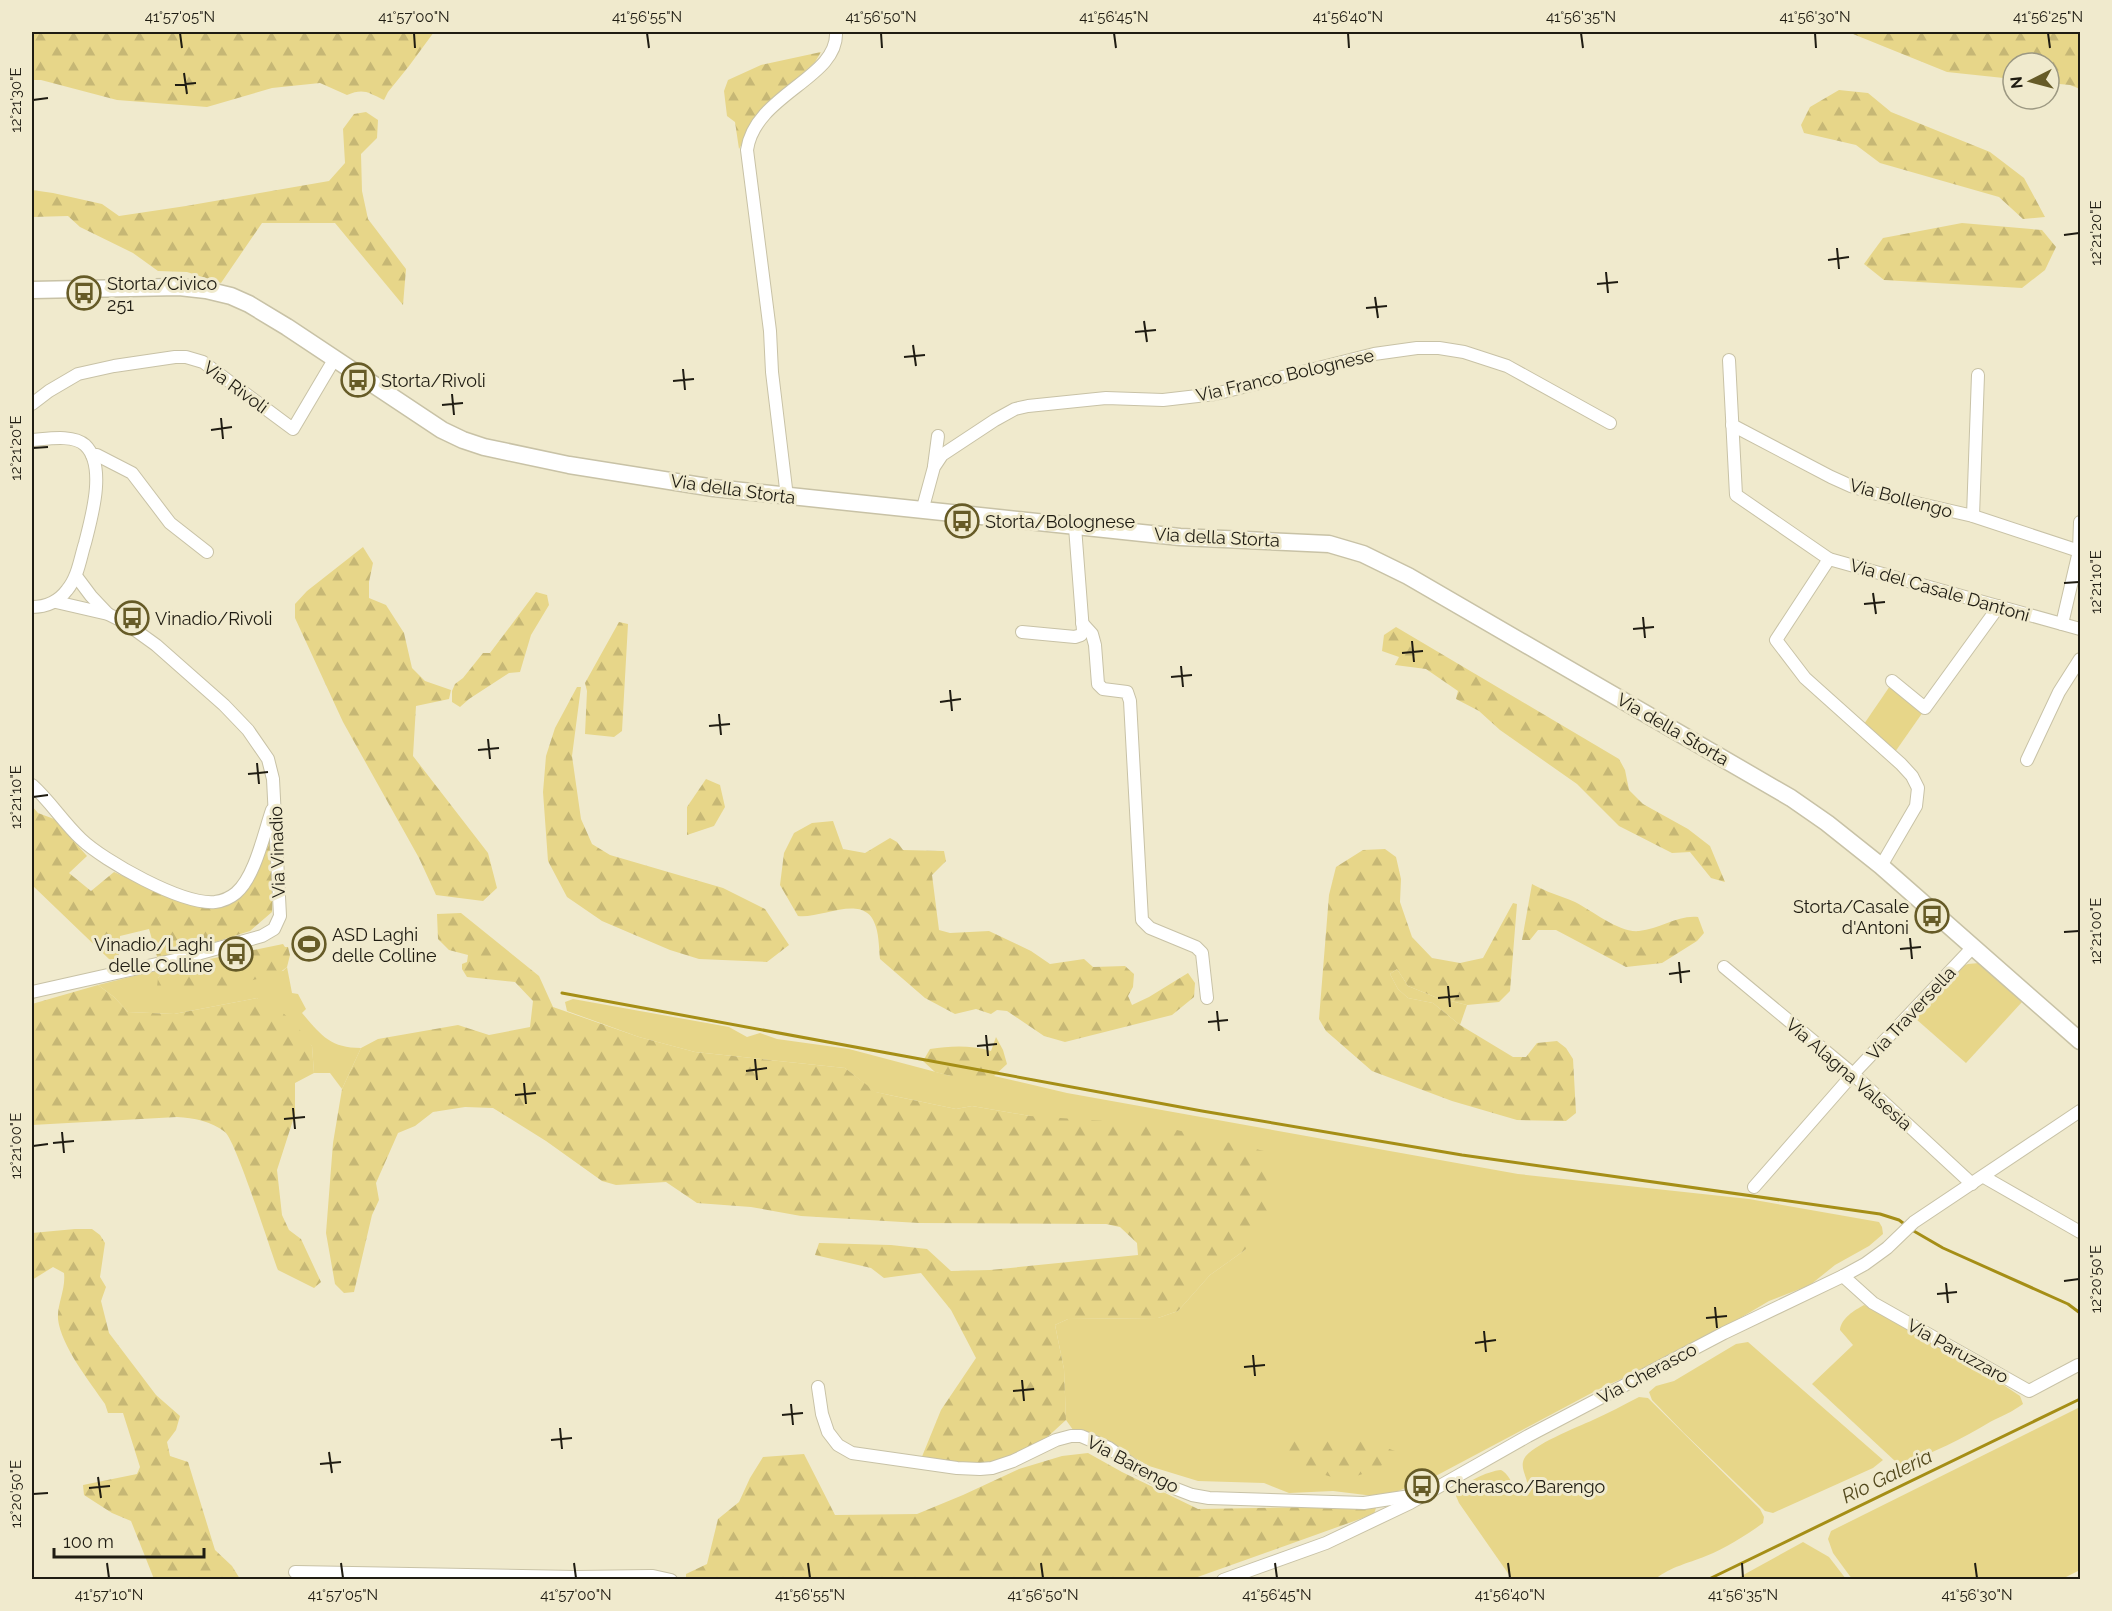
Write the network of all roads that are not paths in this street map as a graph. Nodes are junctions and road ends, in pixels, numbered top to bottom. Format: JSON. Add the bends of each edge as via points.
{"nodes":[{"id":1,"x":836,"y":32,"type":"edge"},
{"id":2,"x":32,"y":290,"type":"edge"},
{"id":3,"x":761,"y":323,"type":"dead end"},
{"id":4,"x":335,"y":358,"type":"junction"},
{"id":5,"x":1729,"y":360,"type":"dead end"},
{"id":6,"x":772,"y":372,"type":"junction"},
{"id":7,"x":1978,"y":375,"type":"dead end"},
{"id":8,"x":32,"y":404,"type":"edge"},
{"id":9,"x":1610,"y":423,"type":"dead end"},
{"id":10,"x":1732,"y":425,"type":"junction"},
{"id":11,"x":938,"y":436,"type":"dead end"},
{"id":12,"x":32,"y":440,"type":"edge"},
{"id":13,"x":92,"y":455,"type":"junction"},
{"id":14,"x":933,"y":473,"type":"junction"},
{"id":15,"x":787,"y":497,"type":"junction"},
{"id":16,"x":922,"y":511,"type":"junction"},
{"id":17,"x":1973,"y":516,"type":"junction"},
{"id":18,"x":2080,"y":522,"type":"edge"},
{"id":19,"x":1075,"y":527,"type":"junction"},
{"id":20,"x":2079,"y":551,"type":"edge"},
{"id":21,"x":207,"y":552,"type":"dead end"},
{"id":22,"x":1829,"y":559,"type":"junction"},
{"id":23,"x":76,"y":576,"type":"junction"},
{"id":24,"x":56,"y":602,"type":"junction"},
{"id":25,"x":1999,"y":606,"type":"junction"},
{"id":26,"x":32,"y":607,"type":"edge"},
{"id":27,"x":108,"y":614,"type":"junction"},
{"id":28,"x":1082,"y":623,"type":"junction"},
{"id":29,"x":2062,"y":624,"type":"junction"},
{"id":30,"x":2080,"y":629,"type":"edge"},
{"id":31,"x":1022,"y":632,"type":"dead end"},
{"id":32,"x":2080,"y":659,"type":"edge"},
{"id":33,"x":1892,"y":681,"type":"dead end"},
{"id":34,"x":2027,"y":760,"type":"dead end"},
{"id":35,"x":32,"y":785,"type":"edge"},
{"id":36,"x":275,"y":801,"type":"junction"},
{"id":37,"x":1881,"y":866,"type":"junction"},
{"id":38,"x":1972,"y":948,"type":"junction"},
{"id":39,"x":1724,"y":967,"type":"dead end"},
{"id":40,"x":32,"y":992,"type":"edge"},
{"id":41,"x":1207,"y":998,"type":"dead end"},
{"id":42,"x":2080,"y":1041,"type":"edge"},
{"id":43,"x":1853,"y":1074,"type":"junction"},
{"id":44,"x":2080,"y":1111,"type":"edge"},
{"id":45,"x":1983,"y":1177,"type":"junction"},
{"id":46,"x":1972,"y":1184,"type":"junction"},
{"id":47,"x":1754,"y":1187,"type":"dead end"},
{"id":48,"x":2080,"y":1232,"type":"edge"},
{"id":49,"x":1844,"y":1276,"type":"junction"},
{"id":50,"x":2078,"y":1365,"type":"dead end"},
{"id":51,"x":818,"y":1388,"type":"dead end"},
{"id":52,"x":1427,"y":1493,"type":"junction"},
{"id":53,"x":295,"y":1572,"type":"dead end"},
{"id":54,"x":671,"y":1580,"type":"edge"},
{"id":55,"x":1223,"y":1580,"type":"edge"}],
"edges":[{"from":1,"to":6,"type":"street","via":[[831,55],[823,65],[772,105],[748,142]]},
{"from":2,"to":4,"type":"main road","name":"Via della Storta","via":[[206,290],[249,304]]},
{"from":3,"to":6,"type":"street"},
{"from":4,"to":8,"type":"street","name":"Via Rivoli","via":[[292,429],[209,366],[186,357],[78,374]]},
{"from":4,"to":15,"type":"main road","name":"Via della Storta","via":[[442,430],[484,447],[569,465]]},
{"from":5,"to":10,"type":"street"},
{"from":6,"to":15,"type":"street"},
{"from":7,"to":17,"type":"street"},
{"from":9,"to":14,"type":"street","name":"Via Franco Bolognese","via":[[1507,366],[1464,352],[1417,348],[1374,354],[1215,394],[1163,400],[1106,398],[1014,409],[948,450]]},
{"from":10,"to":17,"type":"street","name":"Via Bollengo","via":[[1841,482]]},
{"from":10,"to":22,"type":"street","via":[[1736,495]]},
{"from":11,"to":14,"type":"street","name":"Via Franco Bolognese"},
{"from":12,"to":13,"type":"street","via":[[76,440]]},
{"from":13,"to":21,"type":"street","via":[[132,473],[175,528]]},
{"from":13,"to":23,"type":"street","via":[[96,495]]},
{"from":14,"to":16,"type":"street","name":"Via Franco Bolognese"},
{"from":15,"to":16,"type":"main road","name":"Via della Storta"},
{"from":16,"to":19,"type":"main road","name":"Via della Storta"},
{"from":17,"to":20,"type":"street","name":"Via Bollengo"},
{"from":18,"to":20,"type":"street"},
{"from":19,"to":28,"type":"street"},
{"from":19,"to":37,"type":"main road","name":"Via della Storta","via":[[1329,544],[1363,554],[1408,576],[1755,776],[1827,823]]},
{"from":20,"to":29,"type":"street"},
{"from":22,"to":25,"type":"street","name":"Via del Casale Dantoni"},
{"from":22,"to":37,"type":"street","name":"Via del Casale Dantoni","via":[[1776,640],[1805,678],[1901,764],[1916,783],[1916,806]]},
{"from":23,"to":24,"type":"street"},
{"from":23,"to":27,"type":"street"},
{"from":24,"to":26,"type":"street"},
{"from":24,"to":27,"type":"street","name":"Via Vinadio"},
{"from":25,"to":29,"type":"street","name":"Via del Casale Dantoni"},
{"from":25,"to":33,"type":"street","via":[[1925,708]]},
{"from":27,"to":36,"type":"street","name":"Via Vinadio","via":[[156,645],[248,730],[271,765]]},
{"from":28,"to":31,"type":"street","via":[[1081,635],[1075,637]]},
{"from":28,"to":41,"type":"street","via":[[1092,634],[1095,645],[1098,684],[1128,692],[1130,701],[1142,920],[1150,928],[1202,952]]},
{"from":29,"to":30,"type":"street","name":"Via del Casale Dantoni"},
{"from":32,"to":34,"type":"street","via":[[2059,692]]},
{"from":35,"to":36,"type":"street","via":[[80,838],[105,858],[163,888],[213,902],[235,894],[245,882]]},
{"from":36,"to":40,"type":"street","name":"Via Vinadio","via":[[280,916],[270,933],[179,959]]},
{"from":37,"to":38,"type":"main road","name":"Via della Storta"},
{"from":38,"to":42,"type":"main road","name":"Via della Storta"},
{"from":38,"to":43,"type":"street","name":"Via Traversella"},
{"from":39,"to":43,"type":"street","name":"Via Alagna Valsesia"},
{"from":43,"to":46,"type":"street","name":"Via Alagna Valsesia"},
{"from":43,"to":47,"type":"street","name":"Via Traversella"},
{"from":44,"to":45,"type":"street","name":"Via Cherasco"},
{"from":45,"to":46,"type":"street","name":"Via Cherasco"},
{"from":45,"to":48,"type":"street"},
{"from":46,"to":49,"type":"street","name":"Via Cherasco"},
{"from":49,"to":50,"type":"street","name":"Via Paruzzaro","via":[[1873,1303],[2029,1391]]},
{"from":49,"to":52,"type":"street","name":"Via Cherasco","via":[[1724,1333]]},
{"from":51,"to":52,"type":"street","name":"Via Barengo","via":[[831,1437],[844,1450],[860,1455],[981,1469],[1013,1461],[1056,1440],[1081,1436],[1109,1448],[1166,1485],[1209,1498],[1364,1503]]},
{"from":52,"to":55,"type":"street","name":"Via Cherasco","via":[[1326,1543]]},
{"from":53,"to":54,"type":"street","via":[[653,1576]]}]}
